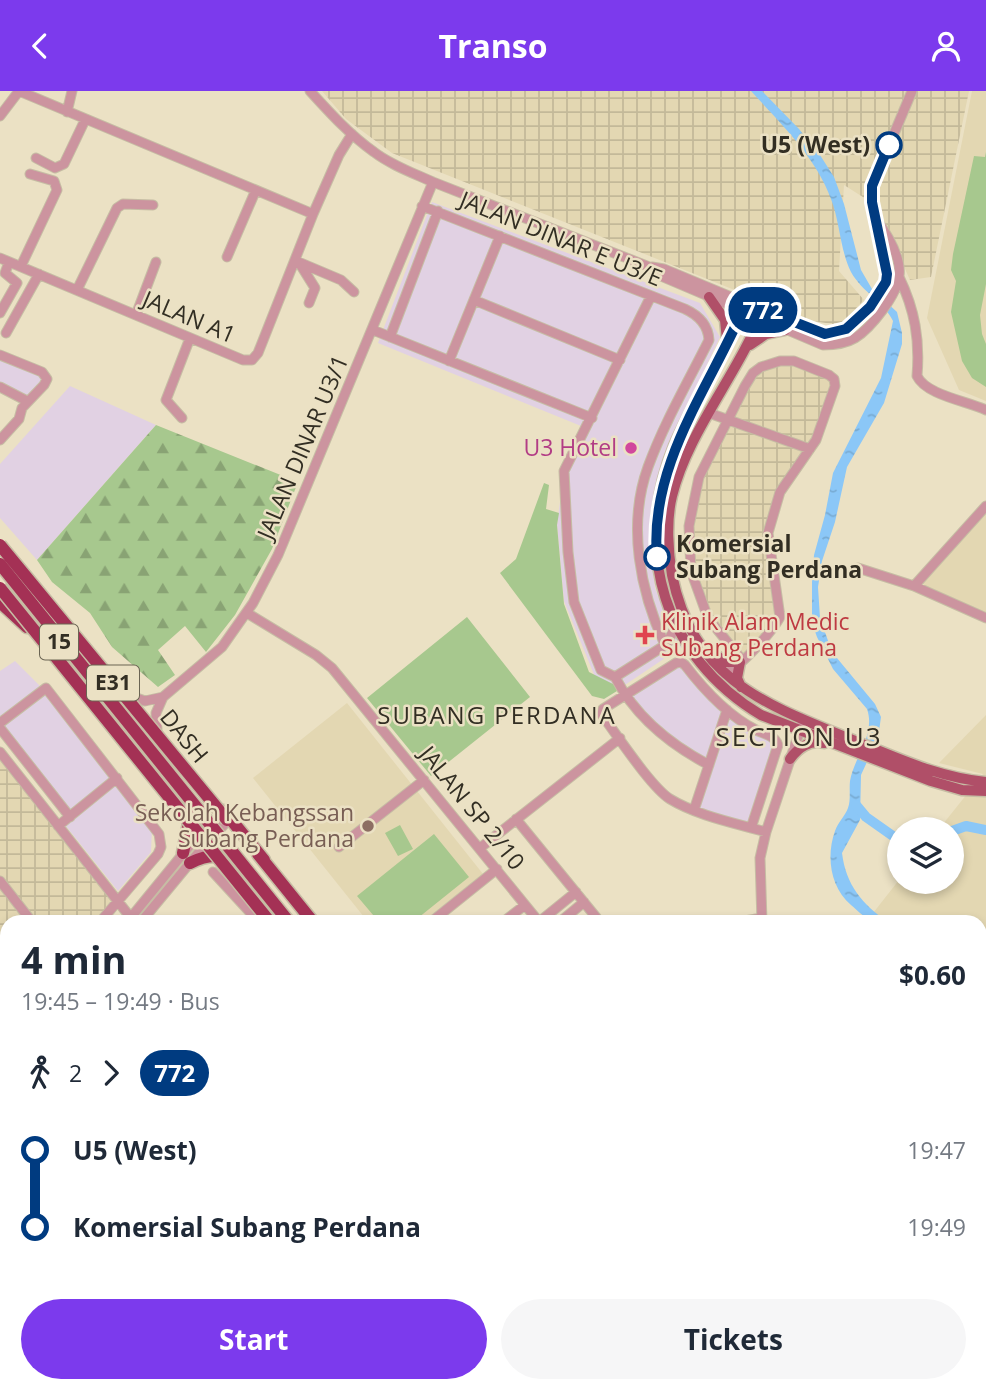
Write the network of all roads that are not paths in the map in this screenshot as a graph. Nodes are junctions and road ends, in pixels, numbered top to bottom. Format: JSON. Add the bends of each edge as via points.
{"nodes":[{"id":1,"x":19,"y":91,"type":"edge"},
{"id":2,"x":72,"y":91,"type":"edge"},
{"id":3,"x":310,"y":91,"type":"edge"},
{"id":4,"x":912,"y":91,"type":"edge"},
{"id":5,"x":67,"y":112,"type":"junction"},
{"id":6,"x":0,"y":116,"type":"edge"},
{"id":7,"x":85,"y":120,"type":"junction"},
{"id":8,"x":352,"y":134,"type":"junction"},
{"id":9,"x":36,"y":158,"type":"dead end"},
{"id":10,"x":30,"y":174,"type":"dead end"},
{"id":11,"x":433,"y":182,"type":"junction"},
{"id":12,"x":255,"y":192,"type":"junction"},
{"id":13,"x":153,"y":205,"type":"dead end"},
{"id":14,"x":422,"y":206,"type":"junction"},
{"id":15,"x":438,"y":211,"type":"junction"},
{"id":16,"x":313,"y":214,"type":"junction"},
{"id":17,"x":874,"y":216,"type":"junction"},
{"id":18,"x":500,"y":236,"type":"junction"},
{"id":19,"x":227,"y":257,"type":"dead end"},
{"id":20,"x":5,"y":260,"type":"edge"},
{"id":21,"x":297,"y":261,"type":"junction"},
{"id":22,"x":156,"y":262,"type":"dead end"},
{"id":23,"x":21,"y":266,"type":"junction"},
{"id":24,"x":647,"y":266,"type":"junction"},
{"id":25,"x":39,"y":274,"type":"junction"},
{"id":26,"x":899,"y":277,"type":"junction"},
{"id":27,"x":77,"y":290,"type":"junction"},
{"id":28,"x":354,"y":292,"type":"dead end"},
{"id":29,"x":652,"y":296,"type":"junction"},
{"id":30,"x":709,"y":297,"type":"junction"},
{"id":31,"x":474,"y":300,"type":"junction"},
{"id":32,"x":309,"y":303,"type":"dead end"},
{"id":33,"x":744,"y":307,"type":"junction"},
{"id":34,"x":0,"y":313,"type":"edge"},
{"id":35,"x":761,"y":314,"type":"junction"},
{"id":36,"x":135,"y":315,"type":"junction"},
{"id":37,"x":373,"y":330,"type":"junction"},
{"id":38,"x":785,"y":330,"type":"junction"},
{"id":39,"x":6,"y":333,"type":"dead end"},
{"id":40,"x":390,"y":337,"type":"junction"},
{"id":41,"x":190,"y":338,"type":"junction"},
{"id":42,"x":730,"y":338,"type":"junction"},
{"id":43,"x":750,"y":341,"type":"junction"},
{"id":44,"x":742,"y":353,"type":"junction"},
{"id":45,"x":0,"y":355,"type":"edge"},
{"id":46,"x":620,"y":360,"type":"junction"},
{"id":47,"x":449,"y":361,"type":"junction"},
{"id":48,"x":0,"y":387,"type":"edge"},
{"id":49,"x":27,"y":401,"type":"junction"},
{"id":50,"x":986,"y":410,"type":"edge"},
{"id":51,"x":709,"y":413,"type":"junction"},
{"id":52,"x":182,"y":418,"type":"dead end"},
{"id":53,"x":592,"y":418,"type":"junction"},
{"id":54,"x":728,"y":420,"type":"junction"},
{"id":55,"x":0,"y":440,"type":"edge"},
{"id":56,"x":810,"y":449,"type":"junction"},
{"id":57,"x":986,"y":506,"type":"edge"},
{"id":58,"x":0,"y":544,"type":"edge"},
{"id":59,"x":0,"y":567,"type":"edge"},
{"id":60,"x":858,"y":568,"type":"dead end"},
{"id":61,"x":914,"y":586,"type":"junction"},
{"id":62,"x":0,"y":588,"type":"edge"},
{"id":63,"x":0,"y":602,"type":"edge"},
{"id":64,"x":247,"y":613,"type":"junction"},
{"id":65,"x":986,"y":618,"type":"edge"},
{"id":66,"x":673,"y":619,"type":"junction"},
{"id":67,"x":693,"y":633,"type":"junction"},
{"id":68,"x":666,"y":645,"type":"junction"},
{"id":69,"x":741,"y":661,"type":"junction"},
{"id":70,"x":698,"y":662,"type":"junction"},
{"id":71,"x":725,"y":674,"type":"junction"},
{"id":72,"x":615,"y":677,"type":"junction"},
{"id":73,"x":743,"y":689,"type":"junction"},
{"id":74,"x":128,"y":695,"type":"junction"},
{"id":75,"x":624,"y":695,"type":"junction"},
{"id":76,"x":163,"y":697,"type":"junction"},
{"id":77,"x":727,"y":710,"type":"junction"},
{"id":78,"x":117,"y":715,"type":"junction"},
{"id":79,"x":148,"y":718,"type":"junction"},
{"id":80,"x":780,"y":723,"type":"junction"},
{"id":81,"x":0,"y":725,"type":"edge"},
{"id":82,"x":801,"y":725,"type":"junction"},
{"id":83,"x":158,"y":729,"type":"junction"},
{"id":84,"x":617,"y":735,"type":"junction"},
{"id":85,"x":849,"y":746,"type":"junction"},
{"id":86,"x":0,"y":752,"type":"edge"},
{"id":87,"x":882,"y":757,"type":"junction"},
{"id":88,"x":790,"y":759,"type":"junction"},
{"id":89,"x":709,"y":765,"type":"junction"},
{"id":90,"x":117,"y":778,"type":"junction"},
{"id":91,"x":424,"y":780,"type":"junction"},
{"id":92,"x":986,"y":782,"type":"edge"},
{"id":93,"x":986,"y":791,"type":"edge"},
{"id":94,"x":183,"y":795,"type":"junction"},
{"id":95,"x":694,"y":810,"type":"junction"},
{"id":96,"x":70,"y":817,"type":"junction"},
{"id":97,"x":227,"y":818,"type":"junction"},
{"id":98,"x":516,"y":819,"type":"junction"},
{"id":99,"x":58,"y":826,"type":"junction"},
{"id":100,"x":751,"y":828,"type":"junction"},
{"id":101,"x":210,"y":830,"type":"junction"},
{"id":102,"x":766,"y":832,"type":"junction"},
{"id":103,"x":338,"y":847,"type":"dead end"},
{"id":104,"x":480,"y":848,"type":"junction"},
{"id":105,"x":186,"y":858,"type":"junction"},
{"id":106,"x":264,"y":860,"type":"junction"},
{"id":107,"x":497,"y":869,"type":"junction"},
{"id":108,"x":243,"y":870,"type":"junction"},
{"id":109,"x":213,"y":872,"type":"dead end"},
{"id":110,"x":0,"y":881,"type":"edge"},
{"id":111,"x":576,"y":892,"type":"junction"},
{"id":112,"x":117,"y":902,"type":"junction"},
{"id":113,"x":584,"y":902,"type":"junction"},
{"id":114,"x":525,"y":905,"type":"junction"},
{"id":115,"x":27,"y":915,"type":"edge"},
{"id":116,"x":106,"y":915,"type":"edge"},
{"id":117,"x":126,"y":915,"type":"edge"},
{"id":118,"x":134,"y":915,"type":"edge"},
{"id":119,"x":146,"y":915,"type":"edge"},
{"id":120,"x":253,"y":915,"type":"edge"},
{"id":121,"x":264,"y":915,"type":"edge"},
{"id":122,"x":281,"y":915,"type":"edge"},
{"id":123,"x":281,"y":915,"type":"edge"},
{"id":124,"x":305,"y":915,"type":"edge"},
{"id":125,"x":306,"y":915,"type":"edge"},
{"id":126,"x":440,"y":915,"type":"edge"},
{"id":127,"x":512,"y":915,"type":"edge"},
{"id":128,"x":533,"y":915,"type":"edge"},
{"id":129,"x":548,"y":915,"type":"edge"},
{"id":130,"x":568,"y":915,"type":"edge"},
{"id":131,"x":594,"y":915,"type":"edge"},
{"id":132,"x":762,"y":915,"type":"edge"}],
"edges":[{"from":1,"to":5,"type":"street"},
{"from":1,"to":6,"type":"street"},
{"from":2,"to":5,"type":"street"},
{"from":3,"to":8,"type":"street"},
{"from":4,"to":17,"type":"street","via":[[872,186]]},
{"from":5,"to":7,"type":"street"},
{"from":7,"to":9,"type":"street","via":[[64,164],[55,168]]},
{"from":7,"to":12,"type":"street"},
{"from":8,"to":11,"type":"street","via":[[376,154]]},
{"from":8,"to":16,"type":"street","name":"JALAN A1"},
{"from":10,"to":23,"type":"street","via":[[54,181],[57,190]]},
{"from":11,"to":14,"type":"street","name":"JALAN DINAR U3/1"},
{"from":11,"to":24,"type":"street"},
{"from":12,"to":16,"type":"street"},
{"from":12,"to":19,"type":"street"},
{"from":13,"to":27,"type":"street","via":[[117,208]]},
{"from":14,"to":15,"type":"street","name":"JALAN DINAR E U3/E"},
{"from":14,"to":37,"type":"street","name":"JALAN DINAR U3/1"},
{"from":15,"to":18,"type":"street","name":"JALAN DINAR E U3/E"},
{"from":15,"to":40,"type":"street"},
{"from":16,"to":21,"type":"street","name":"JALAN A1"},
{"from":17,"to":26,"type":"street","via":[[894,252]]},
{"from":17,"to":35,"type":"street","via":[[887,274],[870,307],[846,329],[825,334]]},
{"from":18,"to":29,"type":"street","name":"JALAN DINAR E U3/E"},
{"from":18,"to":31,"type":"street"},
{"from":20,"to":23,"type":"street","name":"JALAN A1"},
{"from":20,"to":34,"type":"street","via":[[5,273],[17,283]]},
{"from":21,"to":28,"type":"street","via":[[341,280]]},
{"from":21,"to":32,"type":"street","via":[[315,288]]},
{"from":21,"to":41,"type":"street","name":"JALAN A1","via":[[252,360],[243,361]]},
{"from":22,"to":36,"type":"street"},
{"from":23,"to":25,"type":"street","name":"JALAN A1"},
{"from":24,"to":30,"type":"street"},
{"from":24,"to":33,"type":"street","via":[[664,269]]},
{"from":25,"to":27,"type":"street","name":"JALAN A1"},
{"from":25,"to":39,"type":"street"},
{"from":26,"to":38,"type":"street","via":[[893,295],[854,338],[823,345]]},
{"from":26,"to":50,"type":"street","via":[[915,319],[919,381],[935,392]]},
{"from":27,"to":36,"type":"street","name":"JALAN A1"},
{"from":29,"to":46,"type":"street"},
{"from":29,"to":68,"type":"street","name":"JALAN DINAR E U3/E","via":[[700,318],[709,340],[647,470],[639,510],[645,594]]},
{"from":30,"to":33,"type":"street"},
{"from":30,"to":42,"type":"main road","via":[[725,320]]},
{"from":31,"to":46,"type":"street"},
{"from":31,"to":47,"type":"street"},
{"from":33,"to":35,"type":"street"},
{"from":33,"to":42,"type":"main road"},
{"from":35,"to":38,"type":"street"},
{"from":35,"to":43,"type":"main road"},
{"from":36,"to":41,"type":"street","name":"JALAN A1"},
{"from":37,"to":40,"type":"street"},
{"from":37,"to":64,"type":"street","name":"JALAN DINAR U3/1","via":[[278,555]]},
{"from":38,"to":44,"type":"main road","via":[[759,337]]},
{"from":40,"to":47,"type":"street"},
{"from":41,"to":52,"type":"street","via":[[166,400]]},
{"from":42,"to":43,"type":"main road","via":[[744,331]]},
{"from":42,"to":66,"type":"main road","via":[[674,447],[660,495],[657,564]]},
{"from":43,"to":44,"type":"main road"},
{"from":44,"to":51,"type":"main road"},
{"from":45,"to":49,"type":"street","via":[[46,375],[44,385]]},
{"from":46,"to":53,"type":"street"},
{"from":47,"to":53,"type":"street"},
{"from":48,"to":49,"type":"street"},
{"from":49,"to":55,"type":"street","via":[[19,419]]},
{"from":51,"to":54,"type":"street"},
{"from":51,"to":67,"type":"main road","via":[[671,497],[670,561],[681,609]]},
{"from":53,"to":72,"type":"street","via":[[564,471],[568,552],[574,602],[601,670]]},
{"from":54,"to":56,"type":"street"},
{"from":54,"to":56,"type":"street","via":[[753,373],[768,363],[794,361],[835,382]]},
{"from":54,"to":69,"type":"street","via":[[699,477],[692,500],[689,545],[691,571],[708,618]]},
{"from":56,"to":69,"type":"street","via":[[780,492],[768,533],[779,617]]},
{"from":57,"to":61,"type":"street"},
{"from":58,"to":74,"type":"highway","number":"15"},
{"from":58,"to":124,"type":"highway","name":"DASH","number":"E31","bridge":true},
{"from":59,"to":78,"type":"highway","number":"15"},
{"from":59,"to":122,"type":"highway","name":"DASH","number":"E31","bridge":true},
{"from":60,"to":61,"type":"street"},
{"from":61,"to":65,"type":"street"},
{"from":62,"to":121,"type":"highway","bridge":true},
{"from":63,"to":78,"type":"highway"},
{"from":64,"to":76,"type":"street","name":"JALAN DINAR U3/1","via":[[222,647]]},
{"from":64,"to":91,"type":"street","name":"JALAN SP 2/10","via":[[332,668]]},
{"from":66,"to":68,"type":"street","via":[[675,627]]},
{"from":66,"to":70,"type":"main road"},
{"from":67,"to":69,"type":"main road","via":[[720,660]]},
{"from":67,"to":71,"type":"main road"},
{"from":68,"to":70,"type":"street","via":[[678,643]]},
{"from":68,"to":72,"type":"street"},
{"from":69,"to":71,"type":"street"},
{"from":69,"to":73,"type":"main road","via":[[737,678]]},
{"from":70,"to":71,"type":"main road","via":[[714,673]]},
{"from":70,"to":80,"type":"main road","via":[[742,704]]},
{"from":71,"to":73,"type":"main road"},
{"from":72,"to":75,"type":"street"},
{"from":73,"to":82,"type":"main road"},
{"from":74,"to":76,"type":"street","via":[[145,701]]},
{"from":74,"to":79,"type":"highway","number":"15"},
{"from":75,"to":77,"type":"street","via":[[681,661]]},
{"from":75,"to":84,"type":"street","via":[[601,712]]},
{"from":75,"to":89,"type":"street","via":[[653,726]]},
{"from":76,"to":83,"type":"street","via":[[156,713]]},
{"from":77,"to":89,"type":"street"},
{"from":77,"to":100,"type":"street","via":[[773,737],[778,745]]},
{"from":78,"to":94,"type":"highway","number":"15"},
{"from":79,"to":83,"type":"highway","number":"15"},
{"from":79,"to":97,"type":"highway","number":"15"},
{"from":80,"to":82,"type":"main road"},
{"from":80,"to":88,"type":"main road","via":[[792,739]]},
{"from":81,"to":90,"type":"street","via":[[46,688]]},
{"from":81,"to":96,"type":"street"},
{"from":82,"to":85,"type":"main road"},
{"from":82,"to":88,"type":"street"},
{"from":83,"to":106,"type":"highway","number":"15"},
{"from":84,"to":95,"type":"street","via":[[662,792]]},
{"from":84,"to":98,"type":"street","via":[[579,775]]},
{"from":85,"to":87,"type":"main road"},
{"from":85,"to":88,"type":"main road","via":[[810,743]]},
{"from":86,"to":99,"type":"street"},
{"from":87,"to":92,"type":"main road","via":[[949,778]]},
{"from":87,"to":93,"type":"main road","via":[[952,787]]},
{"from":88,"to":102,"type":"street"},
{"from":89,"to":95,"type":"street"},
{"from":90,"to":96,"type":"street"},
{"from":90,"to":112,"type":"street","via":[[161,840],[161,848]]},
{"from":91,"to":103,"type":"street"},
{"from":91,"to":104,"type":"street","name":"JALAN SP 2/10"},
{"from":94,"to":101,"type":"highway","number":"15"},
{"from":94,"to":105,"type":"highway","via":[[189,823]]},
{"from":95,"to":100,"type":"street"},
{"from":96,"to":99,"type":"street"},
{"from":97,"to":101,"type":"street","via":[[223,826]]},
{"from":97,"to":106,"type":"highway","number":"15"},
{"from":98,"to":104,"type":"street"},
{"from":98,"to":111,"type":"street"},
{"from":99,"to":112,"type":"street"},
{"from":100,"to":102,"type":"street"},
{"from":101,"to":105,"type":"street"},
{"from":101,"to":108,"type":"highway","number":"15"},
{"from":102,"to":132,"type":"street","via":[[759,867]]},
{"from":104,"to":107,"type":"street","name":"JALAN SP 2/10"},
{"from":105,"to":108,"type":"highway","via":[[216,855]]},
{"from":105,"to":118,"type":"street"},
{"from":105,"to":119,"type":"street"},
{"from":106,"to":125,"type":"highway","number":"15"},
{"from":107,"to":114,"type":"street","name":"JALAN SP 2/10"},
{"from":107,"to":126,"type":"street"},
{"from":108,"to":123,"type":"highway","number":"15"},
{"from":109,"to":120,"type":"street"},
{"from":110,"to":115,"type":"street"},
{"from":111,"to":113,"type":"street"},
{"from":111,"to":129,"type":"street"},
{"from":112,"to":116,"type":"street"},
{"from":112,"to":117,"type":"street"},
{"from":113,"to":130,"type":"street"},
{"from":113,"to":131,"type":"street"},
{"from":114,"to":127,"type":"street"},
{"from":114,"to":128,"type":"street","name":"JALAN SP 2/10"}]}
